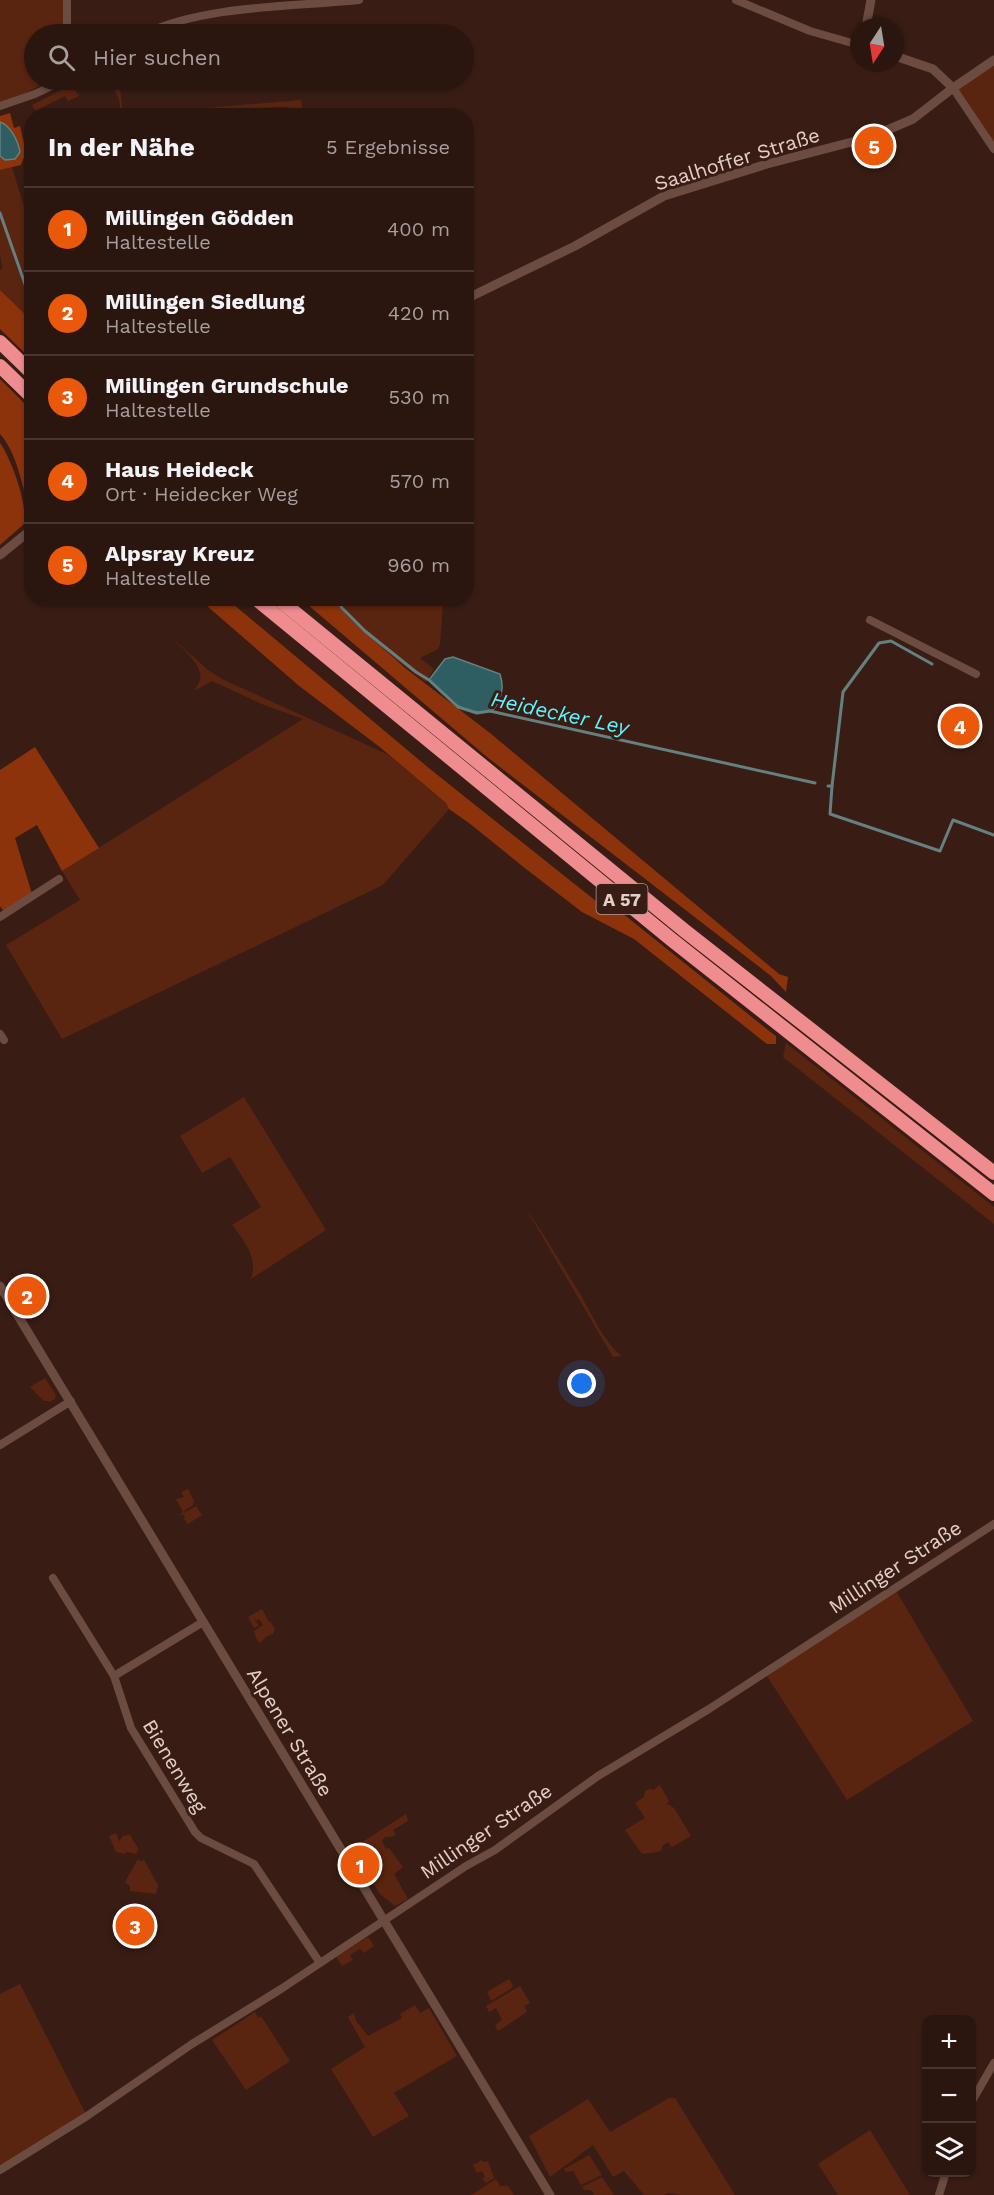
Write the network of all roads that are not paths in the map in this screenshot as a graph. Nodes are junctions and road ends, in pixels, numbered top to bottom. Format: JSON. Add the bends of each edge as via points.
{"nodes":[{"id":1,"x":67,"y":0,"type":"edge"},
{"id":2,"x":359,"y":0,"type":"edge"},
{"id":3,"x":736,"y":0,"type":"edge"},
{"id":4,"x":871,"y":0,"type":"edge"},
{"id":5,"x":868,"y":18,"type":"edge"},
{"id":6,"x":67,"y":24,"type":"edge"},
{"id":7,"x":175,"y":24,"type":"edge"},
{"id":8,"x":850,"y":42,"type":"edge"},
{"id":9,"x":904,"y":59,"type":"edge"},
{"id":10,"x":994,"y":60,"type":"edge"},
{"id":11,"x":953,"y":88,"type":"junction"},
{"id":12,"x":43,"y":90,"type":"edge"},
{"id":13,"x":0,"y":106,"type":"edge"},
{"id":14,"x":994,"y":149,"type":"edge"},
{"id":15,"x":474,"y":295,"type":"edge"},
{"id":16,"x":0,"y":342,"type":"edge"},
{"id":17,"x":24,"y":365,"type":"edge"},
{"id":18,"x":0,"y":366,"type":"edge"},
{"id":19,"x":24,"y":389,"type":"edge"},
{"id":20,"x":24,"y":535,"type":"edge"},
{"id":21,"x":0,"y":555,"type":"edge"},
{"id":22,"x":265,"y":606,"type":"edge"},
{"id":23,"x":287,"y":606,"type":"edge"},
{"id":24,"x":870,"y":620,"type":"dead end"},
{"id":25,"x":976,"y":674,"type":"dead end"},
{"id":26,"x":59,"y":879,"type":"dead end"},
{"id":27,"x":0,"y":917,"type":"edge"},
{"id":28,"x":994,"y":1173,"type":"edge"},
{"id":29,"x":994,"y":1194,"type":"edge"},
{"id":30,"x":0,"y":1286,"type":"edge"},
{"id":31,"x":71,"y":1401,"type":"junction"},
{"id":32,"x":2,"y":1440,"type":"edge"},
{"id":33,"x":994,"y":1524,"type":"edge"},
{"id":34,"x":53,"y":1578,"type":"dead end"},
{"id":35,"x":203,"y":1622,"type":"junction"},
{"id":36,"x":114,"y":1676,"type":"junction"},
{"id":37,"x":384,"y":1921,"type":"junction"},
{"id":38,"x":320,"y":1963,"type":"junction"},
{"id":39,"x":994,"y":2063,"type":"edge"},
{"id":40,"x":976,"y":2094,"type":"edge"},
{"id":41,"x":0,"y":2170,"type":"edge"},
{"id":42,"x":944,"y":2177,"type":"edge"},
{"id":43,"x":550,"y":2195,"type":"edge"},
{"id":44,"x":939,"y":2195,"type":"edge"}],
"edges":[{"from":1,"to":6,"type":"street"},
{"from":2,"to":7,"type":"street","via":[[216,14]]},
{"from":3,"to":8,"type":"street","via":[[810,31]]},
{"from":4,"to":5,"type":"street"},
{"from":9,"to":11,"type":"street","via":[[933,69]]},
{"from":10,"to":11,"type":"street"},
{"from":11,"to":14,"type":"street"},
{"from":11,"to":15,"type":"street","name":"Saalhoffer Straße","via":[[913,119],[871,137],[664,196]]},
{"from":12,"to":13,"type":"street"},
{"from":16,"to":17,"type":"highway"},
{"from":18,"to":19,"type":"highway"},
{"from":20,"to":21,"type":"street"},
{"from":22,"to":29,"type":"highway","number":"A 57","via":[[672,940]]},
{"from":23,"to":28,"type":"highway","number":"A 57","via":[[685,931]]},
{"from":24,"to":25,"type":"street"},
{"from":26,"to":27,"type":"street"},
{"from":30,"to":31,"type":"street","name":"Alpener Straße"},
{"from":31,"to":32,"type":"street"},
{"from":31,"to":35,"type":"street","name":"Alpener Straße"},
{"from":33,"to":37,"type":"street","name":"Millinger Straße","via":[[709,1709],[598,1776],[495,1850]]},
{"from":34,"to":36,"type":"street","name":"Bienenweg"},
{"from":35,"to":36,"type":"street"},
{"from":35,"to":37,"type":"street","name":"Alpener Straße"},
{"from":36,"to":38,"type":"street","name":"Bienenweg","via":[[131,1728],[195,1832],[254,1864]]},
{"from":37,"to":38,"type":"street","name":"Millinger Straße"},
{"from":37,"to":43,"type":"street","name":"Alpener Straße"},
{"from":38,"to":41,"type":"street","name":"Millinger Straße"},
{"from":39,"to":40,"type":"street"},
{"from":42,"to":44,"type":"street"}]}
